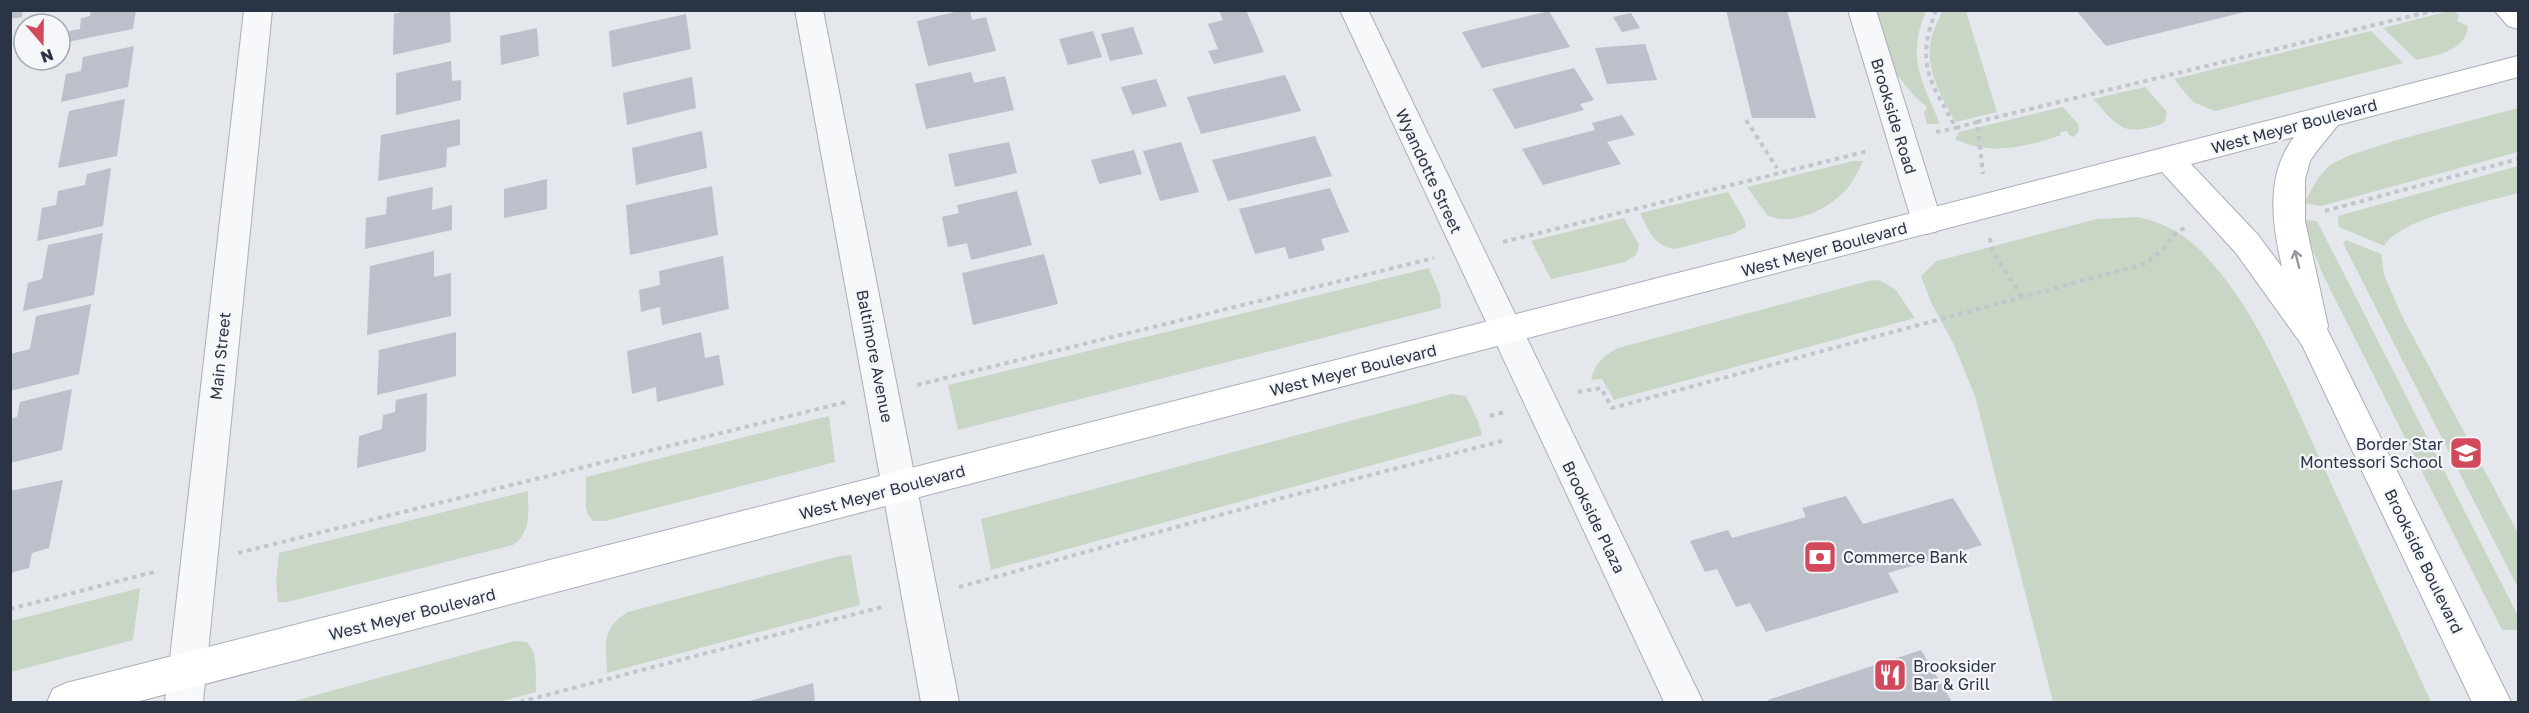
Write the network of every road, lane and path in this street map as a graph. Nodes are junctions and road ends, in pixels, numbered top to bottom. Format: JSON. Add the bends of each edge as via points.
{"nodes":[{"id":1,"x":258,"y":10,"type":"edge"},
{"id":2,"x":809,"y":10,"type":"edge"},
{"id":3,"x":1354,"y":10,"type":"edge"},
{"id":4,"x":1862,"y":10,"type":"edge"},
{"id":5,"x":1936,"y":10,"type":"edge"},
{"id":6,"x":2436,"y":10,"type":"edge"},
{"id":7,"x":2508,"y":10,"type":"edge"},
{"id":8,"x":2518,"y":19,"type":"edge"},
{"id":9,"x":2518,"y":67,"type":"edge"},
{"id":10,"x":2328,"y":117,"type":"junction"},
{"id":11,"x":1746,"y":120,"type":"dead end"},
{"id":12,"x":1977,"y":122,"type":"junction"},
{"id":13,"x":1956,"y":128,"type":"junction"},
{"id":14,"x":1941,"y":130,"type":"dead end"},
{"id":15,"x":1980,"y":147,"type":"dead end"},
{"id":16,"x":1862,"y":153,"type":"dead end"},
{"id":17,"x":2167,"y":158,"type":"junction"},
{"id":18,"x":2518,"y":159,"type":"edge"},
{"id":19,"x":1777,"y":168,"type":"dead end"},
{"id":20,"x":2323,"y":211,"type":"dead end"},
{"id":21,"x":1927,"y":222,"type":"junction"},
{"id":22,"x":2177,"y":231,"type":"dead end"},
{"id":23,"x":1467,"y":250,"type":"junction"},
{"id":24,"x":1992,"y":251,"type":"dead end"},
{"id":25,"x":2022,"y":297,"type":"junction"},
{"id":26,"x":1505,"y":332,"type":"junction"},
{"id":27,"x":2314,"y":336,"type":"junction"},
{"id":28,"x":1590,"y":389,"type":"dead end"},
{"id":29,"x":883,"y":393,"type":"junction"},
{"id":30,"x":1502,"y":441,"type":"dead end"},
{"id":31,"x":899,"y":487,"type":"junction"},
{"id":32,"x":242,"y":552,"type":"dead end"},
{"id":33,"x":161,"y":571,"type":"dead end"},
{"id":34,"x":919,"y":598,"type":"junction"},
{"id":35,"x":10,"y":609,"type":"edge"},
{"id":36,"x":185,"y":687,"type":"edge"},
{"id":37,"x":66,"y":702,"type":"edge"},
{"id":38,"x":520,"y":702,"type":"edge"},
{"id":39,"x":940,"y":702,"type":"edge"},
{"id":40,"x":1684,"y":702,"type":"edge"},
{"id":41,"x":2492,"y":702,"type":"edge"}],
"edges":[{"from":1,"to":36,"type":"street","name":"Main Street"},
{"from":2,"to":29,"type":"street","name":"Baltimore Avenue"},
{"from":3,"to":23,"type":"street","name":"Wyandotte Street"},
{"from":4,"to":21,"type":"street","name":"Brookside Road"},
{"from":5,"to":13,"type":"path","via":[[1924,40],[1923,58]]},
{"from":6,"to":12,"type":"path"},
{"from":7,"to":8,"type":"main road"},
{"from":9,"to":10,"type":"main road","name":"West Meyer Boulevard"},
{"from":10,"to":17,"type":"main road","name":"West Meyer Boulevard"},
{"from":27,"to":10,"type":"main road","one_way":true,"via":[[2288,221],[2288,192],[2295,161]]},
{"from":11,"to":19,"type":"path"},
{"from":12,"to":13,"type":"path"},
{"from":12,"to":15,"type":"path"},
{"from":13,"to":14,"type":"path"},
{"from":16,"to":23,"type":"path"},
{"from":17,"to":21,"type":"main road","name":"West Meyer Boulevard"},
{"from":17,"to":27,"type":"main road","name":"Brookside Boulevard","via":[[2247,244]]},
{"from":18,"to":20,"type":"path"},
{"from":21,"to":26,"type":"main road","name":"West Meyer Boulevard"},
{"from":22,"to":25,"type":"path","via":[[2170,245],[2144,264]]},
{"from":23,"to":26,"type":"street","name":"Wyandotte Street"},
{"from":23,"to":29,"type":"path"},
{"from":24,"to":25,"type":"path"},
{"from":25,"to":28,"type":"path","via":[[1612,408],[1601,388]]},
{"from":26,"to":31,"type":"main road","name":"West Meyer Boulevard"},
{"from":26,"to":40,"type":"street","name":"Brookside Plaza"},
{"from":27,"to":41,"type":"main road","name":"Brookside Boulevard"},
{"from":29,"to":31,"type":"street","name":"Baltimore Avenue"},
{"from":29,"to":32,"type":"path"},
{"from":30,"to":34,"type":"path"},
{"from":31,"to":34,"type":"street","name":"Baltimore Avenue"},
{"from":31,"to":36,"type":"main road","name":"West Meyer Boulevard"},
{"from":33,"to":35,"type":"path"},
{"from":34,"to":38,"type":"path"},
{"from":34,"to":39,"type":"street","name":"Baltimore Avenue"},
{"from":36,"to":37,"type":"main road","name":"West Meyer Boulevard"}]}
